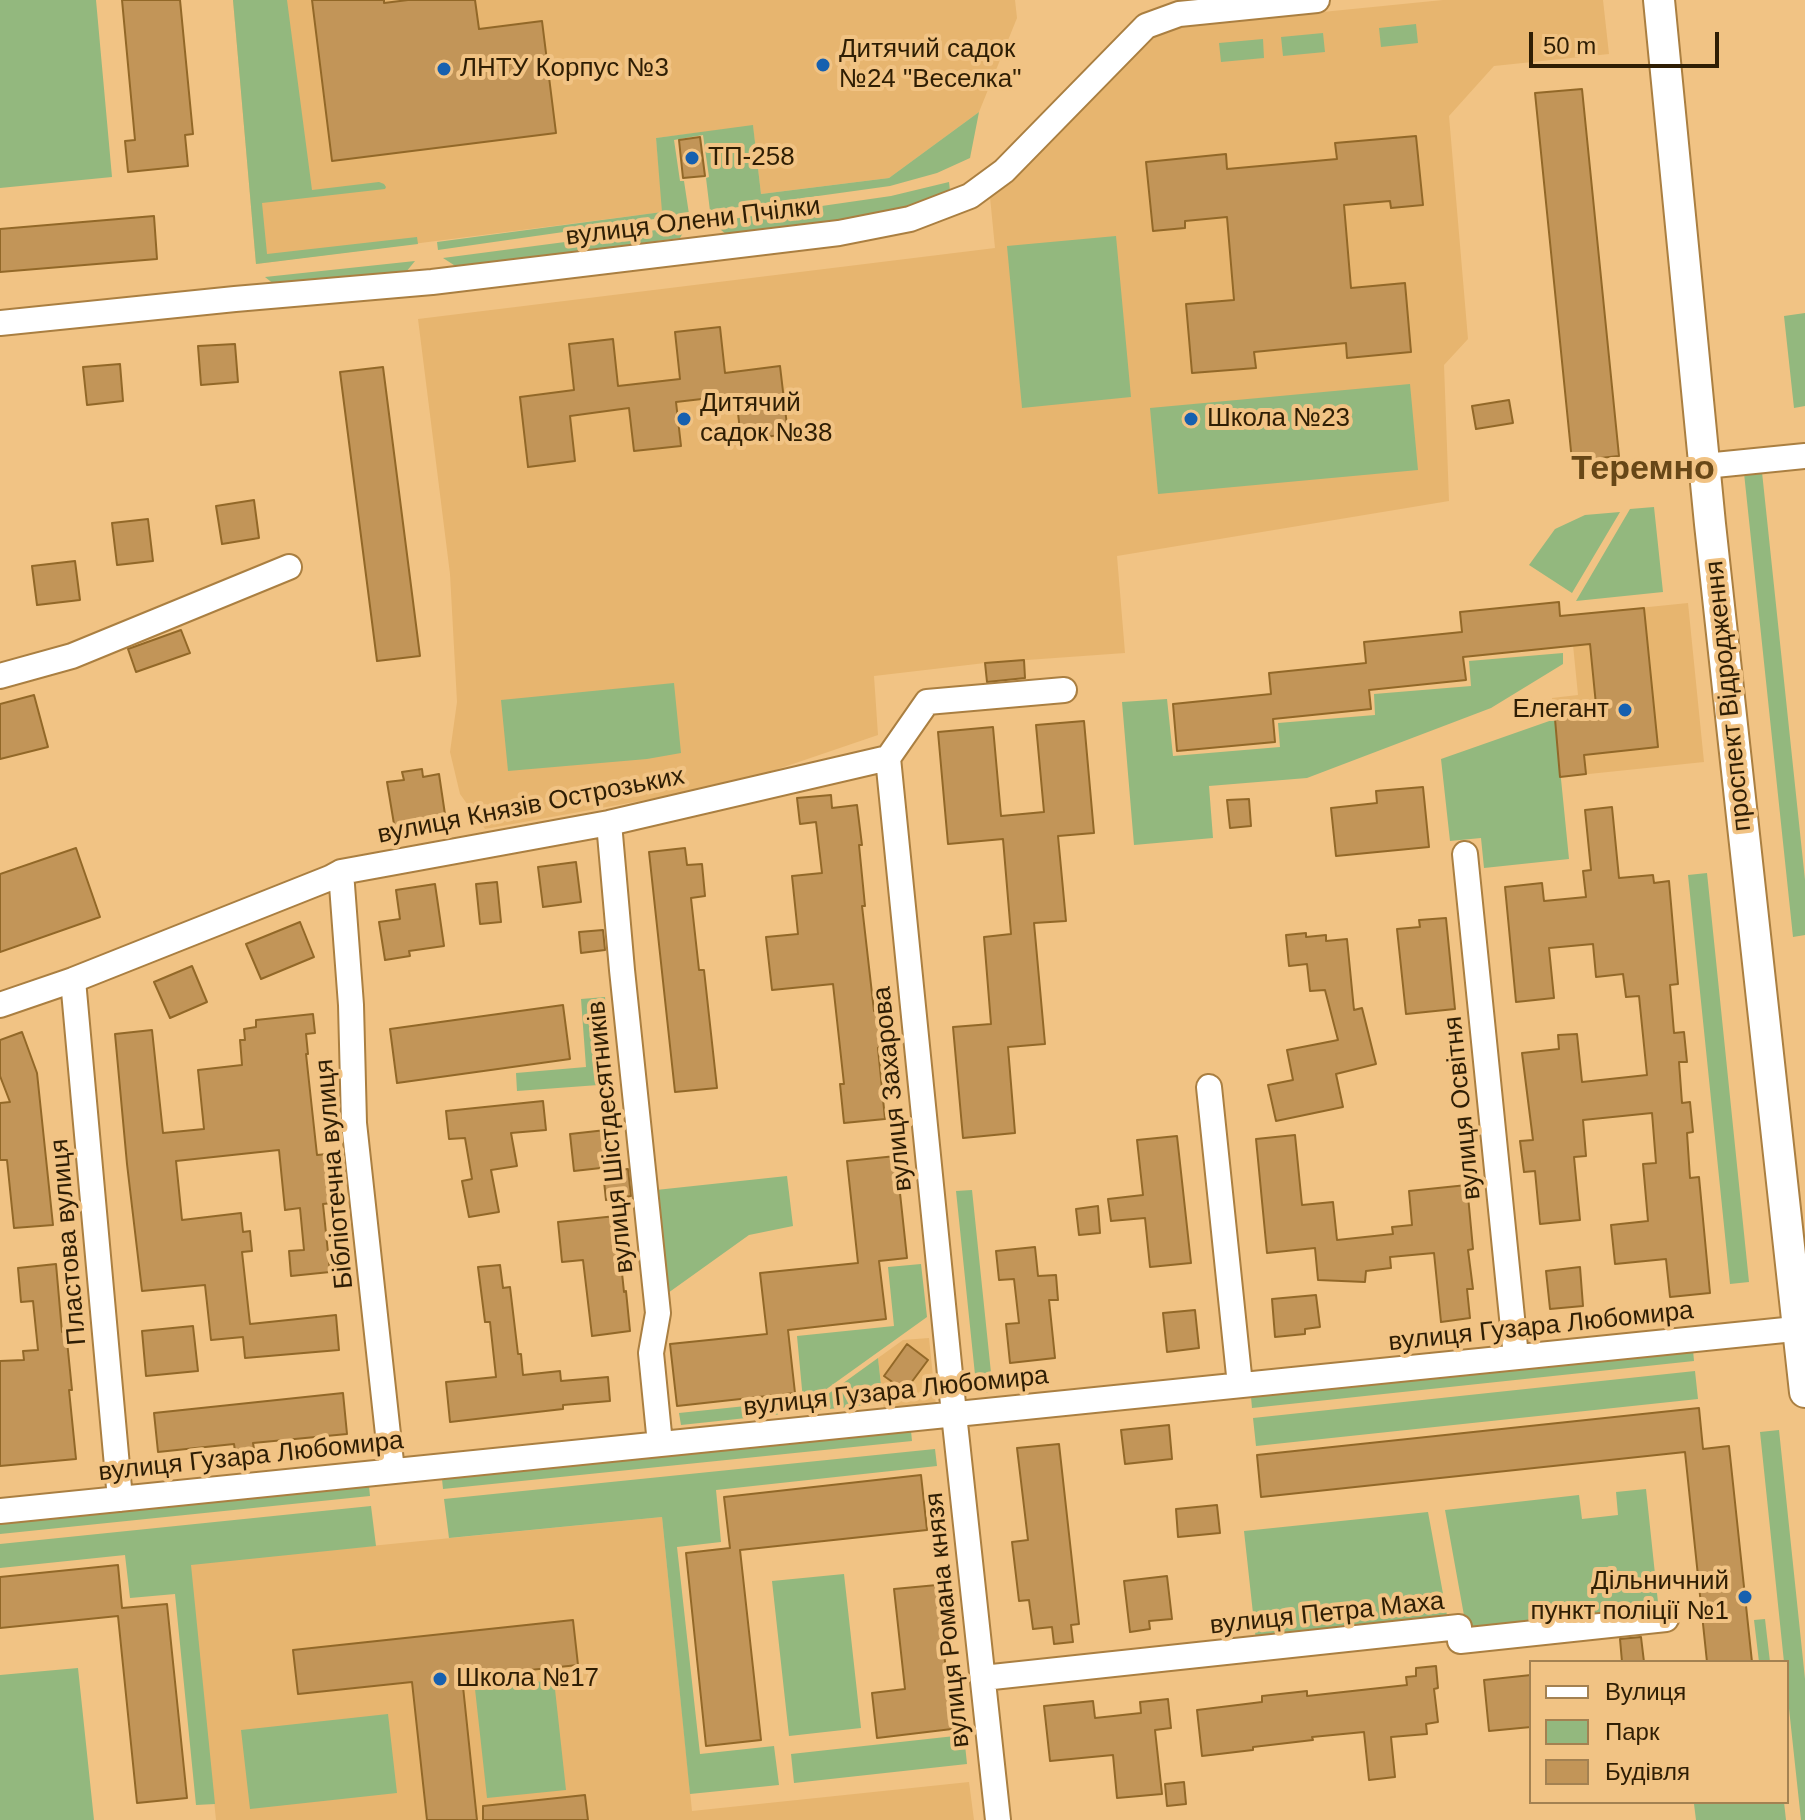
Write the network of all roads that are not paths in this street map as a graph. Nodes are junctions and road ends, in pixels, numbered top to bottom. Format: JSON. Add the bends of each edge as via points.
{"nodes":[{"id":1,"x":1317,"y":0,"type":"edge"},
{"id":2,"x":1659,"y":0,"type":"edge"},
{"id":3,"x":0,"y":323,"type":"edge"},
{"id":4,"x":1805,"y":456,"type":"edge"},
{"id":5,"x":1705,"y":466,"type":"junction"},
{"id":6,"x":289,"y":567,"type":"dead end"},
{"id":7,"x":0,"y":676,"type":"edge"},
{"id":8,"x":1064,"y":690,"type":"dead end"},
{"id":9,"x":888,"y":758,"type":"junction"},
{"id":10,"x":609,"y":823,"type":"junction"},
{"id":11,"x":1465,"y":854,"type":"dead end"},
{"id":12,"x":341,"y":872,"type":"junction"},
{"id":13,"x":73,"y":980,"type":"junction"},
{"id":14,"x":0,"y":1005,"type":"edge"},
{"id":15,"x":1209,"y":1087,"type":"dead end"},
{"id":16,"x":1802,"y":1328,"type":"edge"},
{"id":17,"x":1516,"y":1357,"type":"junction"},
{"id":18,"x":1240,"y":1385,"type":"junction"},
{"id":19,"x":1805,"y":1392,"type":"edge"},
{"id":20,"x":954,"y":1414,"type":"junction"},
{"id":21,"x":660,"y":1444,"type":"junction"},
{"id":22,"x":392,"y":1471,"type":"junction"},
{"id":23,"x":120,"y":1499,"type":"junction"},
{"id":24,"x":0,"y":1511,"type":"edge"},
{"id":25,"x":1666,"y":1619,"type":"dead end"},
{"id":26,"x":983,"y":1678,"type":"junction"},
{"id":27,"x":998,"y":1820,"type":"edge"}],
"edges":[{"from":1,"to":3,"type":"street","name":"вулиця Олени Пчілки","via":[[1179,14],[1146,26],[1004,171],[970,196],[910,219],[839,233],[432,282]]},
{"from":2,"to":5,"type":"main road","name":"проспект Відродження"},
{"from":4,"to":5,"type":"street"},
{"from":5,"to":16,"type":"main road","name":"проспект Відродження"},
{"from":6,"to":7,"type":"street","via":[[72,656]]},
{"from":8,"to":9,"type":"street","via":[[927,702]]},
{"from":9,"to":10,"type":"street","name":"вулиця Князів Острозьких"},
{"from":9,"to":20,"type":"street","name":"вулиця Захарова"},
{"from":10,"to":12,"type":"street","name":"вулиця Князів Острозьких"},
{"from":10,"to":21,"type":"street","name":"вулиця Шістдесятників","via":[[658,1313],[651,1353]]},
{"from":11,"to":17,"type":"street","name":"вулиця Освітня"},
{"from":12,"to":13,"type":"street","name":"вулиця Князів Острозьких"},
{"from":12,"to":22,"type":"street","name":"Бібліотечна вулиця","via":[[354,1123]]},
{"from":13,"to":14,"type":"street","name":"вулиця Князів Острозьких"},
{"from":13,"to":23,"type":"street","name":"Пластова вулиця"},
{"from":15,"to":18,"type":"street"},
{"from":16,"to":17,"type":"street","name":"вулиця Гузара Любомира"},
{"from":16,"to":19,"type":"main road","name":"проспект Відродження"},
{"from":17,"to":18,"type":"street","name":"вулиця Гузара Любомира"},
{"from":18,"to":20,"type":"street","name":"вулиця Гузара Любомира"},
{"from":20,"to":21,"type":"street","name":"вулиця Гузара Любомира"},
{"from":20,"to":26,"type":"street","name":"вулиця Романа князя"},
{"from":21,"to":22,"type":"street","name":"вулиця Гузара Любомира"},
{"from":22,"to":23,"type":"street","name":"вулиця Гузара Любомира"},
{"from":23,"to":24,"type":"street","name":"вулиця Гузара Любомира"},
{"from":25,"to":26,"type":"street","name":"вулиця Петра Маха","via":[[1460,1641],[1459,1627]]},
{"from":26,"to":27,"type":"street","name":"вулиця Романа князя"}]}
